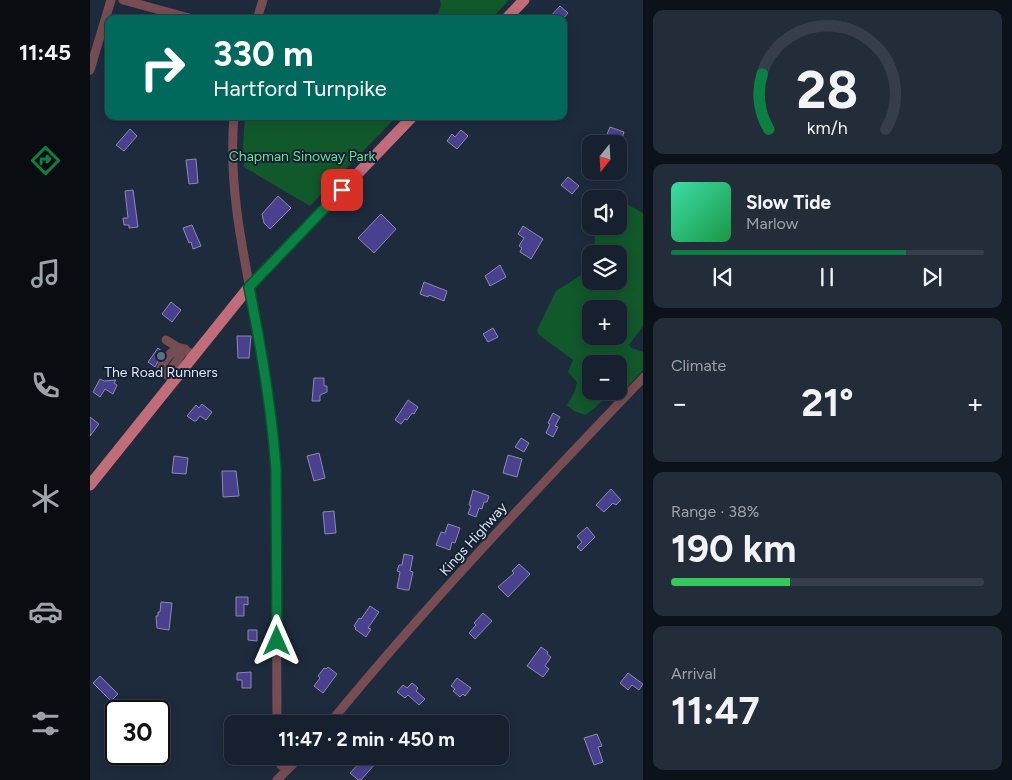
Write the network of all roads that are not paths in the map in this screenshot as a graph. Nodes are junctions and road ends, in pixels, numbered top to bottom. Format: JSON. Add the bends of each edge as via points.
{"nodes":[{"id":1,"x":111,"y":0,"type":"edge"},
{"id":2,"x":123,"y":0,"type":"edge"},
{"id":3,"x":263,"y":0,"type":"edge"},
{"id":4,"x":524,"y":0,"type":"edge"},
{"id":5,"x":106,"y":15,"type":"edge"},
{"id":6,"x":178,"y":15,"type":"edge"},
{"id":7,"x":258,"y":15,"type":"edge"},
{"id":8,"x":510,"y":15,"type":"edge"},
{"id":9,"x":105,"y":20,"type":"edge"},
{"id":10,"x":90,"y":70,"type":"edge"},
{"id":11,"x":234,"y":120,"type":"edge"},
{"id":12,"x":409,"y":120,"type":"edge"},
{"id":13,"x":249,"y":287,"type":"junction"},
{"id":14,"x":166,"y":340,"type":"dead end"},
{"id":15,"x":186,"y":351,"type":"junction"},
{"id":16,"x":170,"y":377,"type":"junction"},
{"id":17,"x":643,"y":377,"type":"edge"},
{"id":18,"x":90,"y":485,"type":"edge"},
{"id":19,"x":276,"y":715,"type":"edge"},
{"id":20,"x":337,"y":715,"type":"edge"},
{"id":21,"x":282,"y":765,"type":"edge"},
{"id":22,"x":291,"y":765,"type":"edge"},
{"id":23,"x":286,"y":770,"type":"junction"},
{"id":24,"x":277,"y":780,"type":"edge"}],
"edges":[{"from":1,"to":5,"type":"street"},
{"from":2,"to":6,"type":"street"},
{"from":3,"to":7,"type":"street"},
{"from":4,"to":8,"type":"main road"},
{"from":9,"to":10,"type":"street"},
{"from":11,"to":13,"type":"street","via":[[233,171]]},
{"from":12,"to":13,"type":"main road"},
{"from":13,"to":15,"type":"main road"},
{"from":13,"to":19,"type":"street","via":[[270,410],[276,470]]},
{"from":14,"to":15,"type":"street"},
{"from":15,"to":16,"type":"main road"},
{"from":15,"to":16,"type":"street","via":[[170,354],[161,368]]},
{"from":16,"to":18,"type":"main road"},
{"from":17,"to":20,"type":"street","name":"Kings Highway","via":[[518,510]]},
{"from":21,"to":23,"type":"street"},
{"from":22,"to":23,"type":"street"},
{"from":23,"to":24,"type":"street"}]}
